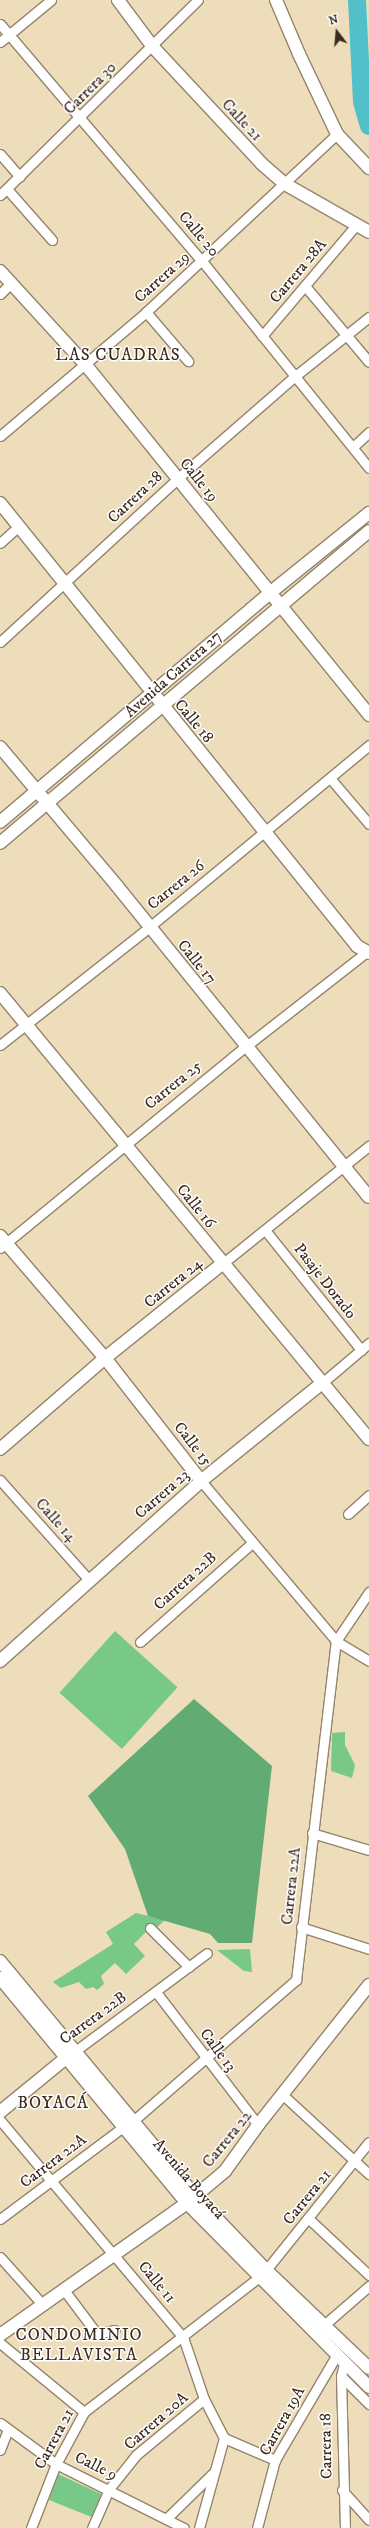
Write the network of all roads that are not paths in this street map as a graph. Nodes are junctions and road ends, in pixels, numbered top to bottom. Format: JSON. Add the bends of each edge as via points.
{"nodes":[{"id":1,"x":51,"y":0,"type":"edge"},
{"id":2,"x":118,"y":0,"type":"edge"},
{"id":3,"x":198,"y":0,"type":"edge"},
{"id":4,"x":276,"y":0,"type":"edge"},
{"id":5,"x":0,"y":24,"type":"edge"},
{"id":6,"x":9,"y":35,"type":"junction"},
{"id":7,"x":0,"y":42,"type":"edge"},
{"id":8,"x":153,"y":47,"type":"junction"},
{"id":9,"x":80,"y":119,"type":"junction"},
{"id":10,"x":337,"y":134,"type":"junction"},
{"id":11,"x":0,"y":154,"type":"edge"},
{"id":12,"x":369,"y":168,"type":"edge"},
{"id":13,"x":20,"y":177,"type":"junction"},
{"id":14,"x":285,"y":184,"type":"junction"},
{"id":15,"x":3,"y":192,"type":"edge"},
{"id":16,"x":356,"y":225,"type":"junction"},
{"id":17,"x":369,"y":232,"type":"edge"},
{"id":18,"x":52,"y":240,"type":"dead end"},
{"id":19,"x":202,"y":260,"type":"junction"},
{"id":20,"x":0,"y":271,"type":"edge"},
{"id":21,"x":11,"y":283,"type":"junction"},
{"id":22,"x":305,"y":286,"type":"junction"},
{"id":23,"x":0,"y":294,"type":"edge"},
{"id":24,"x":146,"y":312,"type":"junction"},
{"id":25,"x":369,"y":318,"type":"edge"},
{"id":26,"x":262,"y":336,"type":"junction"},
{"id":27,"x":348,"y":337,"type":"junction"},
{"id":28,"x":188,"y":361,"type":"dead end"},
{"id":29,"x":369,"y":362,"type":"edge"},
{"id":30,"x":85,"y":364,"type":"junction"},
{"id":31,"x":294,"y":377,"type":"junction"},
{"id":32,"x":369,"y":432,"type":"edge"},
{"id":33,"x":0,"y":436,"type":"edge"},
{"id":34,"x":353,"y":447,"type":"junction"},
{"id":35,"x":369,"y":468,"type":"edge"},
{"id":36,"x":177,"y":479,"type":"junction"},
{"id":37,"x":0,"y":504,"type":"edge"},
{"id":38,"x":369,"y":513,"type":"edge"},
{"id":39,"x":18,"y":526,"type":"junction"},
{"id":40,"x":369,"y":531,"type":"edge"},
{"id":41,"x":0,"y":543,"type":"edge"},
{"id":42,"x":65,"y":583,"type":"junction"},
{"id":43,"x":271,"y":592,"type":"junction"},
{"id":44,"x":281,"y":603,"type":"junction"},
{"id":45,"x":0,"y":642,"type":"edge"},
{"id":46,"x":153,"y":695,"type":"junction"},
{"id":47,"x":161,"y":706,"type":"junction"},
{"id":48,"x":369,"y":715,"type":"edge"},
{"id":49,"x":369,"y":745,"type":"edge"},
{"id":50,"x":0,"y":747,"type":"edge"},
{"id":51,"x":330,"y":778,"type":"junction"},
{"id":52,"x":37,"y":792,"type":"junction"},
{"id":53,"x":47,"y":805,"type":"junction"},
{"id":54,"x":0,"y":822,"type":"edge"},
{"id":55,"x":369,"y":824,"type":"edge"},
{"id":56,"x":266,"y":831,"type":"junction"},
{"id":57,"x":0,"y":843,"type":"edge"},
{"id":58,"x":148,"y":928,"type":"junction"},
{"id":59,"x":368,"y":951,"type":"edge"},
{"id":60,"x":0,"y":993,"type":"edge"},
{"id":61,"x":26,"y":1024,"type":"junction"},
{"id":62,"x":0,"y":1046,"type":"edge"},
{"id":63,"x":245,"y":1047,"type":"junction"},
{"id":64,"x":124,"y":1144,"type":"junction"},
{"id":65,"x":369,"y":1146,"type":"edge"},
{"id":66,"x":344,"y":1168,"type":"junction"},
{"id":67,"x":369,"y":1197,"type":"edge"},
{"id":68,"x":265,"y":1230,"type":"junction"},
{"id":69,"x":2,"y":1242,"type":"edge"},
{"id":70,"x":222,"y":1264,"type":"junction"},
{"id":71,"x":369,"y":1343,"type":"edge"},
{"id":72,"x":360,"y":1350,"type":"junction"},
{"id":73,"x":105,"y":1358,"type":"junction"},
{"id":74,"x":322,"y":1383,"type":"junction"},
{"id":75,"x":369,"y":1439,"type":"edge"},
{"id":76,"x":0,"y":1449,"type":"edge"},
{"id":77,"x":0,"y":1480,"type":"edge"},
{"id":78,"x":201,"y":1481,"type":"junction"},
{"id":79,"x":369,"y":1495,"type":"edge"},
{"id":80,"x":348,"y":1514,"type":"dead end"},
{"id":81,"x":252,"y":1543,"type":"junction"},
{"id":82,"x":89,"y":1580,"type":"junction"},
{"id":83,"x":369,"y":1592,"type":"edge"},
{"id":84,"x":336,"y":1641,"type":"junction"},
{"id":85,"x":140,"y":1642,"type":"dead end"},
{"id":86,"x":0,"y":1661,"type":"edge"},
{"id":87,"x":369,"y":1661,"type":"edge"},
{"id":88,"x":312,"y":1833,"type":"junction"},
{"id":89,"x":369,"y":1850,"type":"edge"},
{"id":90,"x":301,"y":1927,"type":"junction"},
{"id":91,"x":150,"y":1928,"type":"dead end"},
{"id":92,"x":369,"y":1949,"type":"edge"},
{"id":93,"x":207,"y":1953,"type":"dead end"},
{"id":94,"x":0,"y":1961,"type":"edge"},
{"id":95,"x":189,"y":1967,"type":"junction"},
{"id":96,"x":0,"y":1978,"type":"edge"},
{"id":97,"x":369,"y":1985,"type":"edge"},
{"id":98,"x":156,"y":1992,"type":"junction"},
{"id":99,"x":71,"y":2054,"type":"junction"},
{"id":100,"x":205,"y":2059,"type":"junction"},
{"id":101,"x":283,"y":2095,"type":"junction"},
{"id":102,"x":0,"y":2112,"type":"edge"},
{"id":103,"x":0,"y":2120,"type":"edge"},
{"id":104,"x":128,"y":2124,"type":"junction"},
{"id":105,"x":258,"y":2125,"type":"junction"},
{"id":106,"x":369,"y":2142,"type":"edge"},
{"id":107,"x":355,"y":2161,"type":"junction"},
{"id":108,"x":369,"y":2174,"type":"edge"},
{"id":109,"x":51,"y":2182,"type":"junction"},
{"id":110,"x":191,"y":2200,"type":"junction"},
{"id":111,"x":0,"y":2219,"type":"edge"},
{"id":112,"x":309,"y":2219,"type":"junction"},
{"id":113,"x":114,"y":2254,"type":"junction"},
{"id":114,"x":0,"y":2257,"type":"edge"},
{"id":115,"x":262,"y":2274,"type":"junction"},
{"id":116,"x":369,"y":2276,"type":"edge"},
{"id":117,"x":369,"y":2286,"type":"edge"},
{"id":118,"x":64,"y":2290,"type":"junction"},
{"id":119,"x":43,"y":2304,"type":"junction"},
{"id":120,"x":324,"y":2325,"type":"junction"},
{"id":121,"x":115,"y":2330,"type":"dead end"},
{"id":122,"x":0,"y":2335,"type":"edge"},
{"id":123,"x":183,"y":2337,"type":"junction"},
{"id":124,"x":0,"y":2343,"type":"edge"},
{"id":125,"x":340,"y":2360,"type":"junction"},
{"id":126,"x":369,"y":2368,"type":"edge"},
{"id":127,"x":340,"y":2376,"type":"junction"},
{"id":128,"x":369,"y":2387,"type":"edge"},
{"id":129,"x":204,"y":2399,"type":"junction"},
{"id":130,"x":369,"y":2404,"type":"edge"},
{"id":131,"x":84,"y":2412,"type":"junction"},
{"id":132,"x":0,"y":2423,"type":"edge"},
{"id":133,"x":8,"y":2429,"type":"junction"},
{"id":134,"x":224,"y":2438,"type":"junction"},
{"id":135,"x":0,"y":2450,"type":"edge"},
{"id":136,"x":275,"y":2460,"type":"junction"},
{"id":137,"x":56,"y":2464,"type":"junction"},
{"id":138,"x":215,"y":2472,"type":"junction"},
{"id":139,"x":109,"y":2489,"type":"junction"},
{"id":140,"x":342,"y":2490,"type":"junction"},
{"id":141,"x":166,"y":2519,"type":"junction"},
{"id":142,"x":369,"y":2520,"type":"edge"},
{"id":143,"x":31,"y":2528,"type":"edge"},
{"id":144,"x":92,"y":2528,"type":"edge"},
{"id":145,"x":184,"y":2528,"type":"edge"},
{"id":146,"x":199,"y":2528,"type":"edge"},
{"id":147,"x":257,"y":2528,"type":"edge"},
{"id":148,"x":345,"y":2528,"type":"edge"}],
"edges":[{"from":1,"to":6,"type":"street"},
{"from":2,"to":8,"type":"street","name":"Calle 21"},
{"from":3,"to":8,"type":"street","name":"Carrera 30"},
{"from":4,"to":10,"type":"street","via":[[298,54]]},
{"from":5,"to":6,"type":"street","name":"Calle 20"},
{"from":6,"to":7,"type":"street"},
{"from":6,"to":9,"type":"street","name":"Calle 20"},
{"from":8,"to":9,"type":"street","name":"Carrera 30"},
{"from":8,"to":14,"type":"street","name":"Calle 21","via":[[262,164]]},
{"from":9,"to":13,"type":"street","name":"Carrera 30"},
{"from":9,"to":19,"type":"street","name":"Calle 20"},
{"from":10,"to":12,"type":"street"},
{"from":10,"to":14,"type":"street","name":"Carrera 29"},
{"from":11,"to":13,"type":"street"},
{"from":13,"to":15,"type":"street","name":"Carrera 30"},
{"from":14,"to":16,"type":"street","name":"Calle 21"},
{"from":14,"to":19,"type":"street","name":"Carrera 29"},
{"from":15,"to":18,"type":"street"},
{"from":16,"to":17,"type":"street","name":"Calle 21"},
{"from":16,"to":22,"type":"street","name":"Carrera 28A"},
{"from":19,"to":24,"type":"street","name":"Carrera 29"},
{"from":19,"to":26,"type":"street","name":"Calle 20"},
{"from":20,"to":21,"type":"street","name":"Calle 19"},
{"from":21,"to":23,"type":"street"},
{"from":21,"to":30,"type":"street","name":"Calle 19"},
{"from":22,"to":26,"type":"street","name":"Carrera 28A"},
{"from":22,"to":27,"type":"street"},
{"from":24,"to":28,"type":"street"},
{"from":24,"to":30,"type":"street","name":"Carrera 29"},
{"from":25,"to":27,"type":"street","name":"Carrera 28"},
{"from":26,"to":31,"type":"street","name":"Calle 20"},
{"from":27,"to":29,"type":"street"},
{"from":27,"to":31,"type":"street","name":"Carrera 28"},
{"from":30,"to":33,"type":"street","name":"Carrera 29"},
{"from":30,"to":36,"type":"street","name":"Calle 19"},
{"from":31,"to":34,"type":"street","name":"Calle 20"},
{"from":31,"to":36,"type":"street","name":"Carrera 28"},
{"from":32,"to":34,"type":"street"},
{"from":34,"to":35,"type":"street","name":"Calle 20"},
{"from":36,"to":42,"type":"street","name":"Carrera 28"},
{"from":36,"to":43,"type":"street","name":"Calle 19"},
{"from":37,"to":39,"type":"street","name":"Calle 18"},
{"from":38,"to":43,"type":"street","name":"Avenida Carrera 27"},
{"from":39,"to":41,"type":"street"},
{"from":39,"to":42,"type":"street","name":"Calle 18"},
{"from":40,"to":44,"type":"street","name":"Avenida Carrera 27"},
{"from":42,"to":45,"type":"street","name":"Carrera 28"},
{"from":42,"to":46,"type":"street","name":"Calle 18"},
{"from":43,"to":44,"type":"street","name":"Calle 19"},
{"from":43,"to":46,"type":"street","name":"Avenida Carrera 27"},
{"from":44,"to":47,"type":"street","name":"Avenida Carrera 27"},
{"from":44,"to":48,"type":"street","name":"Calle 19"},
{"from":46,"to":47,"type":"street","name":"Calle 18"},
{"from":46,"to":52,"type":"street","name":"Avenida Carrera 27"},
{"from":47,"to":53,"type":"street","name":"Avenida Carrera 27"},
{"from":47,"to":56,"type":"street","name":"Calle 18"},
{"from":49,"to":51,"type":"street","name":"Carrera 26"},
{"from":50,"to":52,"type":"street","name":"Calle 17"},
{"from":51,"to":55,"type":"street"},
{"from":51,"to":56,"type":"street","name":"Carrera 26"},
{"from":52,"to":53,"type":"street","name":"Calle 17"},
{"from":52,"to":54,"type":"street","name":"Avenida Carrera 27"},
{"from":53,"to":57,"type":"street","name":"Avenida Carrera 27"},
{"from":53,"to":58,"type":"street","name":"Calle 17","via":[[117,886]]},
{"from":56,"to":58,"type":"street","name":"Carrera 26"},
{"from":56,"to":59,"type":"street","name":"Calle 18","via":[[357,946]]},
{"from":58,"to":61,"type":"street","name":"Carrera 26"},
{"from":58,"to":63,"type":"street","name":"Calle 17"},
{"from":59,"to":63,"type":"street","name":"Carrera 25"},
{"from":60,"to":61,"type":"street","name":"Calle 16"},
{"from":61,"to":62,"type":"street","name":"Carrera 26"},
{"from":61,"to":64,"type":"street","name":"Calle 16"},
{"from":63,"to":64,"type":"street","name":"Carrera 25"},
{"from":63,"to":66,"type":"street","name":"Calle 17"},
{"from":64,"to":69,"type":"street","name":"Carrera 25"},
{"from":64,"to":70,"type":"street","name":"Calle 16"},
{"from":65,"to":66,"type":"street","name":"Carrera 24"},
{"from":66,"to":67,"type":"street","name":"Calle 17"},
{"from":66,"to":68,"type":"street","name":"Carrera 24"},
{"from":68,"to":70,"type":"street","name":"Carrera 24"},
{"from":68,"to":72,"type":"street","name":"Pasaje Dorado"},
{"from":69,"to":73,"type":"street","name":"Calle 15"},
{"from":70,"to":73,"type":"street","name":"Carrera 24"},
{"from":70,"to":74,"type":"street","name":"Calle 16"},
{"from":71,"to":72,"type":"street","name":"Carrera 23"},
{"from":72,"to":74,"type":"street","name":"Carrera 23"},
{"from":73,"to":76,"type":"street","name":"Carrera 24"},
{"from":73,"to":78,"type":"street","name":"Calle 15"},
{"from":74,"to":75,"type":"street","name":"Calle 16"},
{"from":74,"to":78,"type":"street","name":"Carrera 23"},
{"from":77,"to":82,"type":"street","name":"Calle 14"},
{"from":78,"to":81,"type":"street","name":"Calle 15"},
{"from":78,"to":82,"type":"street","name":"Carrera 23"},
{"from":79,"to":80,"type":"street"},
{"from":81,"to":84,"type":"street","name":"Calle 15"},
{"from":81,"to":85,"type":"street","name":"Carrera 22B"},
{"from":82,"to":86,"type":"street","name":"Carrera 23"},
{"from":83,"to":84,"type":"street","name":"Carrera 22A"},
{"from":84,"to":87,"type":"street","name":"Calle 15"},
{"from":84,"to":88,"type":"street","name":"Carrera 22A"},
{"from":88,"to":89,"type":"street"},
{"from":88,"to":90,"type":"street","name":"Carrera 22A"},
{"from":90,"to":92,"type":"street"},
{"from":90,"to":100,"type":"street","name":"Carrera 22A","via":[[296,1980]]},
{"from":91,"to":95,"type":"street"},
{"from":93,"to":95,"type":"street","name":"Carrera 22B"},
{"from":94,"to":99,"type":"street","name":"Avenida Boyacá"},
{"from":95,"to":98,"type":"street","name":"Carrera 22B"},
{"from":96,"to":99,"type":"street","name":"Avenida Boyacá"},
{"from":97,"to":101,"type":"street","name":"Carrera 22"},
{"from":98,"to":99,"type":"street","name":"Carrera 22B"},
{"from":98,"to":100,"type":"street","name":"Calle 13"},
{"from":99,"to":102,"type":"street","name":"Carrera 22B"},
{"from":99,"to":104,"type":"street","name":"Avenida Boyacá"},
{"from":100,"to":104,"type":"street","name":"Carrera 22A"},
{"from":100,"to":105,"type":"street","name":"Calle 13"},
{"from":101,"to":105,"type":"street","name":"Carrera 22"},
{"from":101,"to":107,"type":"street"},
{"from":103,"to":109,"type":"street","name":"Calle 11"},
{"from":104,"to":109,"type":"street","name":"Carrera 22A"},
{"from":104,"to":110,"type":"street","name":"Avenida Boyacá"},
{"from":105,"to":110,"type":"street","name":"Carrera 22","via":[[225,2170]]},
{"from":106,"to":107,"type":"street","name":"Carrera 21"},
{"from":107,"to":108,"type":"street"},
{"from":107,"to":112,"type":"street","name":"Carrera 21"},
{"from":109,"to":111,"type":"street","name":"Carrera 22A"},
{"from":109,"to":113,"type":"street","name":"Calle 11"},
{"from":110,"to":113,"type":"street","name":"Carrera 22"},
{"from":110,"to":115,"type":"street","name":"Avenida Boyacá"},
{"from":112,"to":115,"type":"street","name":"Carrera 21"},
{"from":112,"to":116,"type":"street"},
{"from":113,"to":118,"type":"street","name":"Carrera 22"},
{"from":113,"to":123,"type":"street","name":"Calle 11"},
{"from":114,"to":119,"type":"street"},
{"from":115,"to":120,"type":"street","name":"Avenida Boyacá"},
{"from":115,"to":123,"type":"street","name":"Carrera 21"},
{"from":115,"to":125,"type":"street","name":"Avenida Boyacá"},
{"from":117,"to":120,"type":"street"},
{"from":118,"to":119,"type":"street","name":"Carrera 22"},
{"from":118,"to":121,"type":"street","via":[[97,2334]]},
{"from":119,"to":122,"type":"street","name":"Carrera 22"},
{"from":120,"to":126,"type":"street","name":"Avenida Boyacá"},
{"from":123,"to":129,"type":"street","name":"Calle 11"},
{"from":123,"to":131,"type":"street","name":"Carrera 21"},
{"from":124,"to":131,"type":"street"},
{"from":125,"to":127,"type":"street","name":"Carrera 18"},
{"from":125,"to":128,"type":"street","name":"Avenida Boyacá"},
{"from":125,"to":136,"type":"street","name":"Carrera 19A"},
{"from":127,"to":130,"type":"street"},
{"from":127,"to":140,"type":"street","name":"Carrera 18"},
{"from":129,"to":134,"type":"street","name":"Calle 11"},
{"from":129,"to":139,"type":"street","name":"Carrera 20A","via":[[136,2455]]},
{"from":131,"to":137,"type":"street","name":"Carrera 21"},
{"from":132,"to":133,"type":"street","name":"Calle 9"},
{"from":133,"to":135,"type":"street"},
{"from":133,"to":137,"type":"street","name":"Calle 9"},
{"from":134,"to":136,"type":"street"},
{"from":134,"to":138,"type":"street"},
{"from":136,"to":147,"type":"street","name":"Carrera 19A"},
{"from":137,"to":139,"type":"street","name":"Calle 9"},
{"from":137,"to":143,"type":"street","name":"Carrera 21"},
{"from":138,"to":141,"type":"street"},
{"from":138,"to":146,"type":"street"},
{"from":139,"to":141,"type":"street","name":"Calle 9"},
{"from":139,"to":144,"type":"street","name":"Carrera 20A"},
{"from":140,"to":142,"type":"street"},
{"from":140,"to":148,"type":"street","name":"Carrera 18"},
{"from":141,"to":145,"type":"street","name":"Calle 9"}]}
